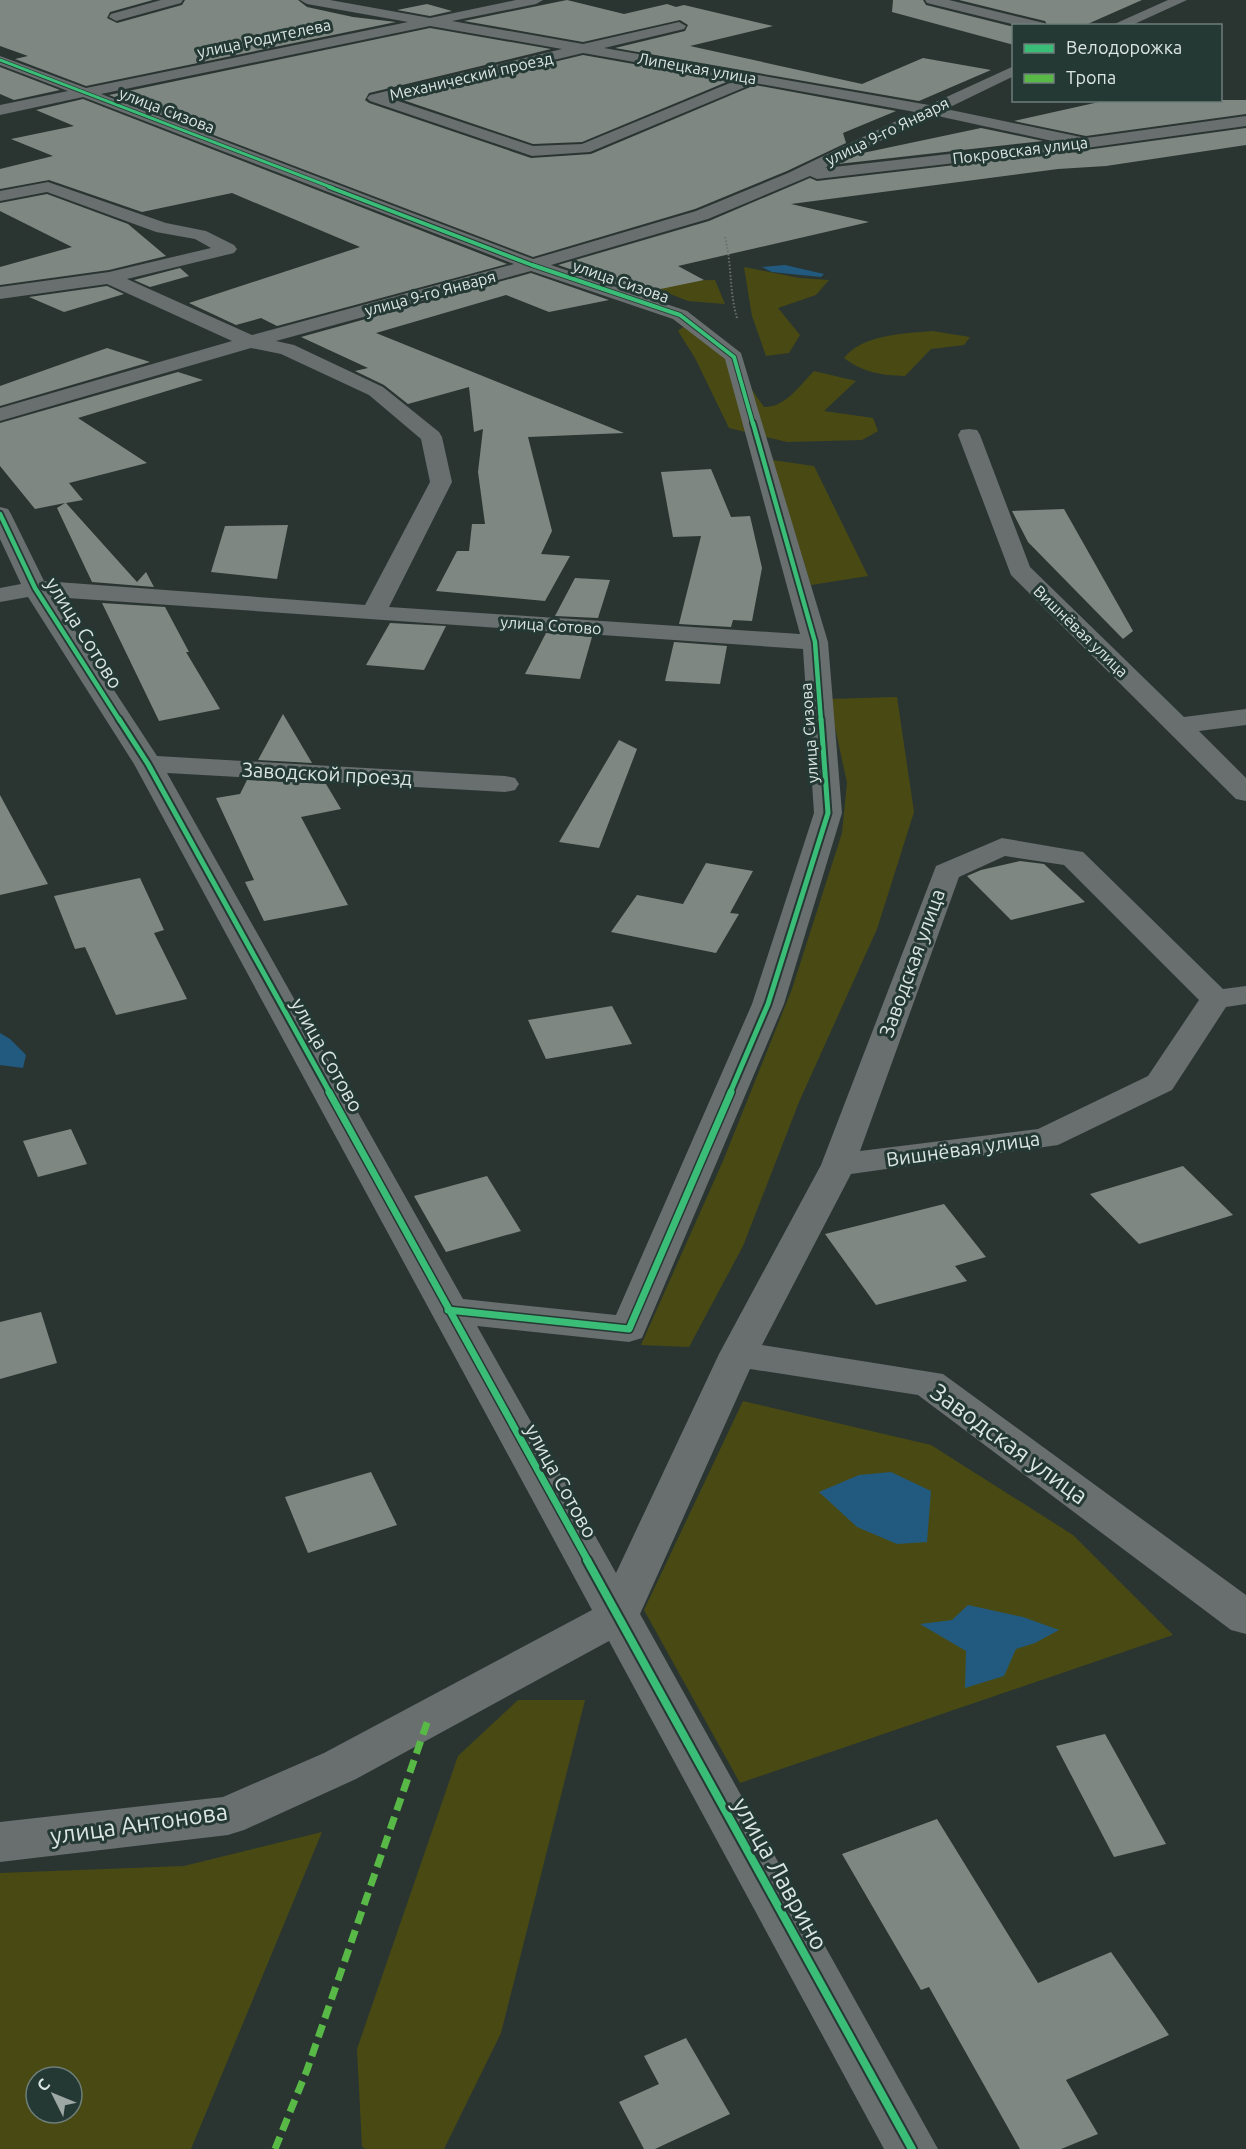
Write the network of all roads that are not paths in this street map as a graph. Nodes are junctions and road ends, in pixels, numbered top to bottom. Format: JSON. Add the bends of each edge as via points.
{"nodes":[{"id":1,"x":176,"y":0,"type":"edge"},
{"id":2,"x":307,"y":0,"type":"edge"},
{"id":3,"x":536,"y":0,"type":"edge"},
{"id":4,"x":932,"y":0,"type":"edge"},
{"id":5,"x":1180,"y":0,"type":"edge"},
{"id":6,"x":116,"y":17,"type":"dead end"},
{"id":7,"x":430,"y":22,"type":"junction"},
{"id":8,"x":1031,"y":24,"type":"edge"},
{"id":9,"x":1122,"y":24,"type":"edge"},
{"id":10,"x":680,"y":26,"type":"dead end"},
{"id":11,"x":589,"y":49,"type":"junction"},
{"id":12,"x":0,"y":60,"type":"edge"},
{"id":13,"x":1012,"y":71,"type":"edge"},
{"id":14,"x":755,"y":78,"type":"junction"},
{"id":15,"x":85,"y":93,"type":"junction"},
{"id":16,"x":0,"y":110,"type":"edge"},
{"id":17,"x":930,"y":110,"type":"junction"},
{"id":18,"x":1246,"y":121,"type":"edge"},
{"id":19,"x":1086,"y":143,"type":"junction"},
{"id":20,"x":794,"y":177,"type":"junction"},
{"id":21,"x":0,"y":196,"type":"edge"},
{"id":22,"x":532,"y":265,"type":"junction"},
{"id":23,"x":109,"y":278,"type":"junction"},
{"id":24,"x":0,"y":293,"type":"edge"},
{"id":25,"x":250,"y":342,"type":"junction"},
{"id":26,"x":0,"y":416,"type":"edge"},
{"id":27,"x":969,"y":435,"type":"dead end"},
{"id":28,"x":0,"y":514,"type":"edge"},
{"id":29,"x":35,"y":588,"type":"junction"},
{"id":30,"x":0,"y":595,"type":"edge"},
{"id":31,"x":373,"y":613,"type":"junction"},
{"id":32,"x":815,"y":642,"type":"junction"},
{"id":33,"x":1246,"y":717,"type":"edge"},
{"id":34,"x":1179,"y":726,"type":"junction"},
{"id":35,"x":148,"y":764,"type":"junction"},
{"id":36,"x":505,"y":784,"type":"dead end"},
{"id":37,"x":1246,"y":793,"type":"edge"},
{"id":38,"x":1231,"y":997,"type":"edge"},
{"id":39,"x":838,"y":1166,"type":"junction"},
{"id":40,"x":448,"y":1310,"type":"junction"},
{"id":41,"x":738,"y":1354,"type":"junction"},
{"id":42,"x":616,"y":1617,"type":"junction"},
{"id":43,"x":1246,"y":1618,"type":"edge"},
{"id":44,"x":0,"y":1842,"type":"edge"},
{"id":45,"x":912,"y":2149,"type":"edge"}],
"edges":[{"from":1,"to":6,"type":"street"},
{"from":2,"to":7,"type":"street","name":"Липецкая улица"},
{"from":3,"to":7,"type":"street","name":"улица Родителева"},
{"from":4,"to":8,"type":"street"},
{"from":5,"to":9,"type":"street"},
{"from":7,"to":11,"type":"street","name":"Липецкая улица"},
{"from":7,"to":15,"type":"street","name":"улица Родителева"},
{"from":10,"to":11,"type":"street","name":"Механический проезд"},
{"from":11,"to":14,"type":"street","name":"Липецкая улица"},
{"from":11,"to":14,"type":"street","name":"Механический проезд","via":[[375,98],[532,151],[584,149]]},
{"from":12,"to":15,"type":"street","name":"улица Сизова"},
{"from":13,"to":17,"type":"street","name":"улица 9-го Января"},
{"from":14,"to":17,"type":"street","name":"Липецкая улица"},
{"from":15,"to":16,"type":"street","name":"улица Родителева"},
{"from":15,"to":22,"type":"street","name":"улица Сизова"},
{"from":17,"to":19,"type":"street","name":"Липецкая улица"},
{"from":17,"to":20,"type":"street","name":"улица 9-го Января"},
{"from":18,"to":19,"type":"street","name":"Покровская улица"},
{"from":19,"to":20,"type":"street","name":"Покровская улица"},
{"from":20,"to":22,"type":"street","name":"улица 9-го Января","via":[[702,215]]},
{"from":21,"to":23,"type":"street","via":[[48,187],[162,228],[200,235],[228,249]]},
{"from":22,"to":25,"type":"street","name":"улица 9-го Января"},
{"from":22,"to":32,"type":"street","name":"улица Сизова","via":[[680,315],[734,357]]},
{"from":23,"to":24,"type":"street"},
{"from":23,"to":25,"type":"street"},
{"from":25,"to":26,"type":"street","name":"улица 9-го Января"},
{"from":25,"to":31,"type":"street","via":[[287,349],[376,391],[431,437],[441,482]]},
{"from":27,"to":34,"type":"street","name":"Вишнёвая улица","via":[[1019,570]]},
{"from":28,"to":29,"type":"street","name":"улица Сотово"},
{"from":29,"to":30,"type":"street"},
{"from":29,"to":31,"type":"street","name":"улица Сотово"},
{"from":29,"to":35,"type":"street","name":"улица Сотово"},
{"from":31,"to":32,"type":"street","name":"улица Сотово"},
{"from":32,"to":40,"type":"street","name":"улица Сизова","via":[[828,813],[768,1005],[629,1329]]},
{"from":33,"to":34,"type":"street"},
{"from":34,"to":37,"type":"street","name":"Вишнёвая улица"},
{"from":35,"to":36,"type":"street","name":"Заводской проезд"},
{"from":35,"to":40,"type":"street","name":"улица Сотово"},
{"from":38,"to":39,"type":"street","name":"Вишнёвая улица","via":[[1160,1083],[1046,1138]]},
{"from":38,"to":39,"type":"street","name":"Заводская улица","via":[[1073,858],[1002,847],[992,851],[946,872]]},
{"from":39,"to":41,"type":"street","name":"Заводская улица"},
{"from":40,"to":42,"type":"street","name":"улица Сотово"},
{"from":41,"to":42,"type":"street","name":"Заводская улица"},
{"from":41,"to":43,"type":"street","name":"Заводская улица","via":[[928,1383]]},
{"from":42,"to":44,"type":"street","name":"улица Антонова","via":[[340,1766],[228,1816]]},
{"from":42,"to":45,"type":"street","name":"улица Лаврино"}]}
